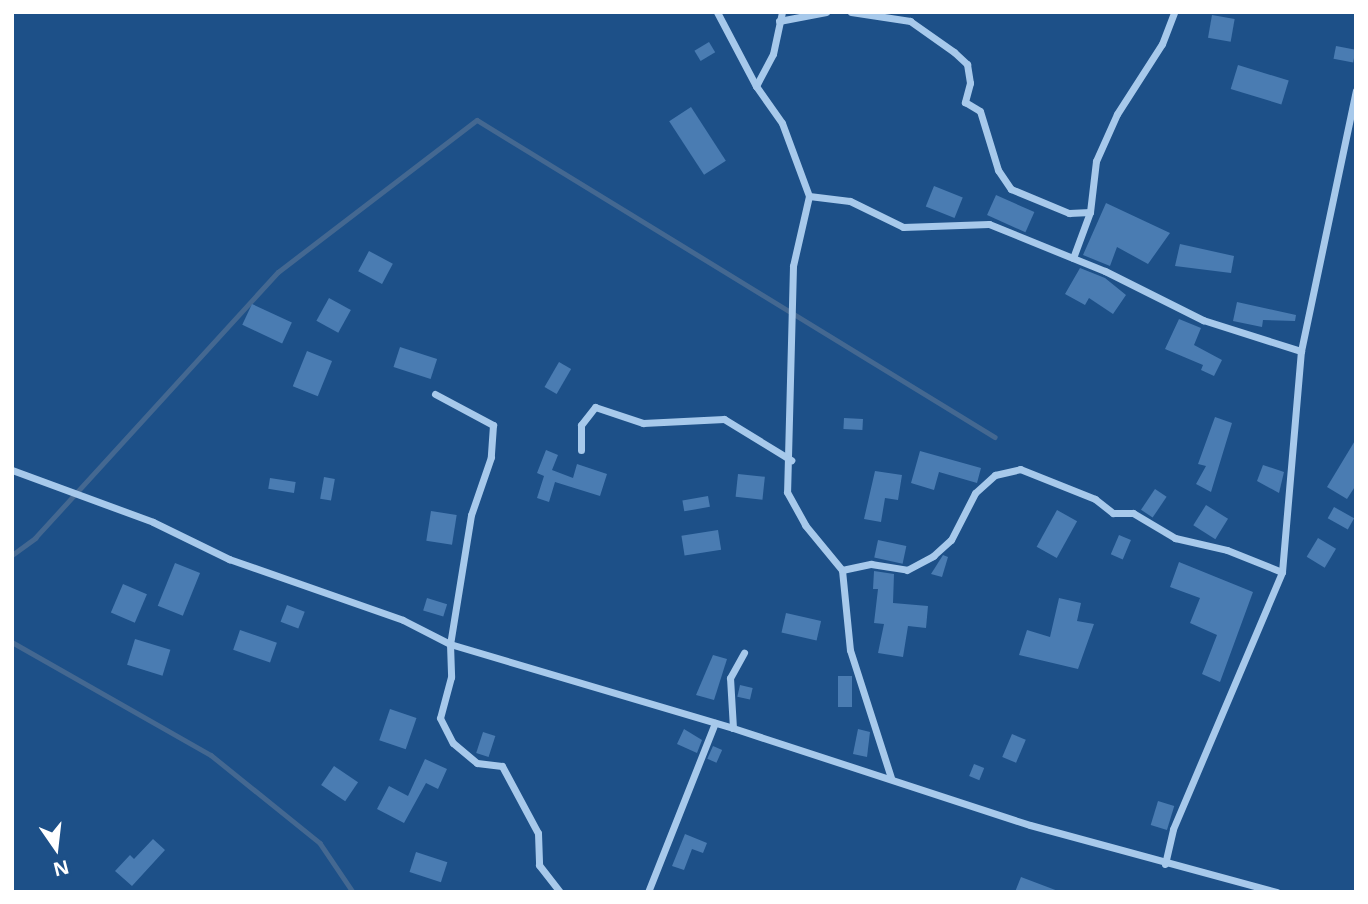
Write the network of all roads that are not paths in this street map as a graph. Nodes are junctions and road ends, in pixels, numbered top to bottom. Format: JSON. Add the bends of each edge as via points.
{"nodes":[{"id":1,"x":717,"y":12,"type":"edge"},
{"id":2,"x":826,"y":12,"type":"edge"},
{"id":3,"x":851,"y":12,"type":"edge"},
{"id":4,"x":1174,"y":12,"type":"edge"},
{"id":5,"x":780,"y":17,"type":"edge"},
{"id":6,"x":756,"y":86,"type":"junction"},
{"id":7,"x":1356,"y":91,"type":"edge"},
{"id":8,"x":809,"y":196,"type":"junction"},
{"id":9,"x":1090,"y":212,"type":"junction"},
{"id":10,"x":1073,"y":258,"type":"junction"},
{"id":11,"x":1301,"y":351,"type":"junction"},
{"id":12,"x":435,"y":394,"type":"dead end"},
{"id":13,"x":581,"y":450,"type":"dead end"},
{"id":14,"x":791,"y":460,"type":"junction"},
{"id":15,"x":12,"y":470,"type":"edge"},
{"id":16,"x":842,"y":570,"type":"junction"},
{"id":17,"x":1282,"y":572,"type":"junction"},
{"id":18,"x":450,"y":644,"type":"junction"},
{"id":19,"x":744,"y":653,"type":"dead end"},
{"id":20,"x":715,"y":723,"type":"junction"},
{"id":21,"x":733,"y":728,"type":"junction"},
{"id":22,"x":891,"y":778,"type":"junction"},
{"id":23,"x":1165,"y":864,"type":"junction"},
{"id":24,"x":560,"y":892,"type":"edge"},
{"id":25,"x":648,"y":892,"type":"edge"},
{"id":26,"x":1277,"y":892,"type":"edge"}],
"edges":[{"from":1,"to":6,"type":"street"},
{"from":2,"to":5,"type":"street"},
{"from":3,"to":9,"type":"street","via":[[910,21],[954,52],[967,64],[970,83],[965,102],[980,111],[998,170],[1012,189],[1069,213]]},
{"from":4,"to":9,"type":"street","via":[[1162,44],[1117,114],[1096,161]]},
{"from":5,"to":6,"type":"street","via":[[773,54]]},
{"from":6,"to":8,"type":"street","via":[[782,123]]},
{"from":7,"to":11,"type":"street"},
{"from":8,"to":10,"type":"street","via":[[850,201],[904,227],[989,224]]},
{"from":8,"to":14,"type":"street","via":[[793,266]]},
{"from":9,"to":10,"type":"street"},
{"from":10,"to":11,"type":"street","via":[[1203,320]]},
{"from":11,"to":17,"type":"street"},
{"from":12,"to":18,"type":"street","via":[[493,425],[491,457],[471,515]]},
{"from":13,"to":14,"type":"street","via":[[581,425],[595,407],[643,423],[724,419]]},
{"from":14,"to":16,"type":"street","via":[[787,492],[805,525]]},
{"from":15,"to":18,"type":"street","via":[[153,522],[229,559],[403,621]]},
{"from":16,"to":17,"type":"street","via":[[871,564],[907,570],[933,556],[951,540],[975,493],[995,475],[1020,469],[1095,499],[1113,513],[1133,513],[1175,538],[1227,550]]},
{"from":16,"to":22,"type":"street","via":[[850,650]]},
{"from":17,"to":23,"type":"street","via":[[1173,829]]},
{"from":18,"to":20,"type":"street"},
{"from":18,"to":24,"type":"street","via":[[451,677],[440,718],[453,743],[477,763],[502,766],[538,833],[539,865]]},
{"from":19,"to":21,"type":"street","via":[[730,678]]},
{"from":20,"to":21,"type":"street"},
{"from":20,"to":25,"type":"street"},
{"from":21,"to":22,"type":"street"},
{"from":22,"to":23,"type":"street","via":[[922,792]]},
{"from":23,"to":26,"type":"street"}]}
